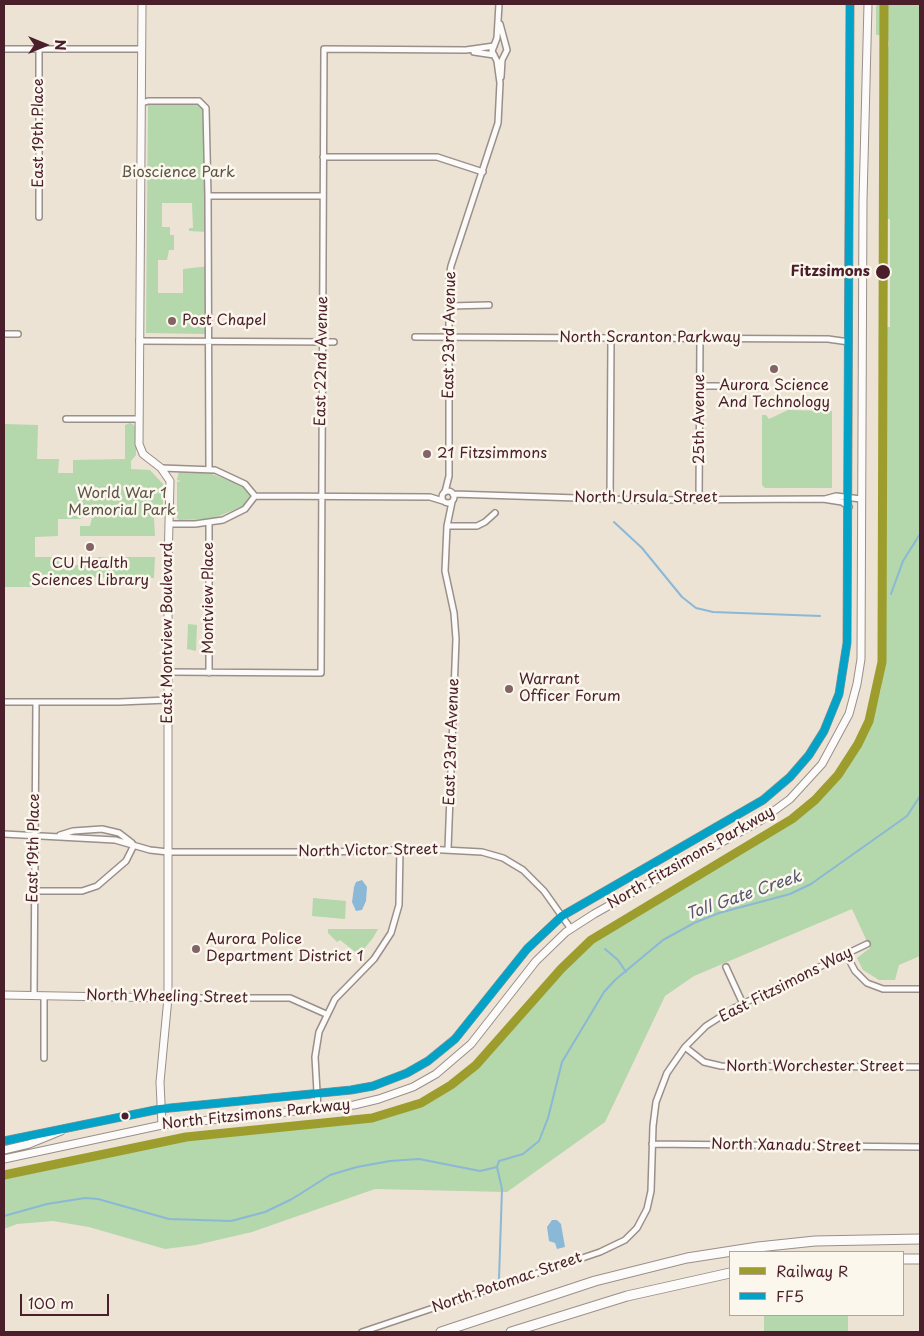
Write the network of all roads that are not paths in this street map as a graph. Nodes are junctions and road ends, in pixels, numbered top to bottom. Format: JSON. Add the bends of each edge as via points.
{"nodes":[{"id":1,"x":142,"y":4,"type":"edge"},
{"id":2,"x":499,"y":4,"type":"edge"},
{"id":3,"x":850,"y":4,"type":"edge"},
{"id":4,"x":868,"y":4,"type":"edge"},
{"id":5,"x":499,"y":17,"type":"junction"},
{"id":6,"x":504,"y":45,"type":"junction"},
{"id":7,"x":494,"y":46,"type":"junction"},
{"id":8,"x":4,"y":49,"type":"edge"},
{"id":9,"x":39,"y":49,"type":"junction"},
{"id":10,"x":142,"y":49,"type":"junction"},
{"id":11,"x":466,"y":50,"type":"junction"},
{"id":12,"x":494,"y":56,"type":"junction"},
{"id":13,"x":503,"y":57,"type":"junction"},
{"id":14,"x":500,"y":83,"type":"junction"},
{"id":15,"x":142,"y":104,"type":"junction"},
{"id":16,"x":323,"y":157,"type":"junction"},
{"id":17,"x":483,"y":172,"type":"junction"},
{"id":18,"x":208,"y":196,"type":"junction"},
{"id":19,"x":323,"y":196,"type":"junction"},
{"id":20,"x":39,"y":217,"type":"dead end"},
{"id":21,"x":489,"y":305,"type":"dead end"},
{"id":22,"x":449,"y":306,"type":"junction"},
{"id":23,"x":4,"y":334,"type":"edge"},
{"id":24,"x":18,"y":334,"type":"dead end"},
{"id":25,"x":415,"y":337,"type":"dead end"},
{"id":26,"x":449,"y":337,"type":"junction"},
{"id":27,"x":611,"y":338,"type":"junction"},
{"id":28,"x":700,"y":338,"type":"junction"},
{"id":29,"x":139,"y":341,"type":"junction"},
{"id":30,"x":209,"y":341,"type":"junction"},
{"id":31,"x":323,"y":342,"type":"junction"},
{"id":32,"x":334,"y":342,"type":"dead end"},
{"id":33,"x":850,"y":342,"type":"junction"},
{"id":34,"x":700,"y":386,"type":"junction"},
{"id":35,"x":718,"y":386,"type":"dead end"},
{"id":36,"x":66,"y":419,"type":"dead end"},
{"id":37,"x":139,"y":419,"type":"junction"},
{"id":38,"x":161,"y":468,"type":"junction"},
{"id":39,"x":209,"y":468,"type":"junction"},
{"id":40,"x":449,"y":476,"type":"junction"},
{"id":41,"x":444,"y":493,"type":"junction"},
{"id":42,"x":453,"y":493,"type":"junction"},
{"id":43,"x":255,"y":496,"type":"junction"},
{"id":44,"x":468,"y":496,"type":"junction"},
{"id":45,"x":321,"y":497,"type":"junction"},
{"id":46,"x":430,"y":497,"type":"junction"},
{"id":47,"x":849,"y":497,"type":"junction"},
{"id":48,"x":699,"y":498,"type":"junction"},
{"id":49,"x":610,"y":499,"type":"junction"},
{"id":50,"x":824,"y":499,"type":"junction"},
{"id":51,"x":861,"y":499,"type":"junction"},
{"id":52,"x":444,"y":501,"type":"junction"},
{"id":53,"x":452,"y":501,"type":"junction"},
{"id":54,"x":849,"y":507,"type":"junction"},
{"id":55,"x":495,"y":513,"type":"dead end"},
{"id":56,"x":448,"y":517,"type":"junction"},
{"id":57,"x":209,"y":523,"type":"junction"},
{"id":58,"x":169,"y":524,"type":"junction"},
{"id":59,"x":446,"y":526,"type":"junction"},
{"id":60,"x":168,"y":672,"type":"junction"},
{"id":61,"x":209,"y":672,"type":"junction"},
{"id":62,"x":168,"y":700,"type":"junction"},
{"id":63,"x":4,"y":702,"type":"edge"},
{"id":64,"x":36,"y":702,"type":"junction"},
{"id":65,"x":4,"y":834,"type":"edge"},
{"id":66,"x":35,"y":834,"type":"junction"},
{"id":67,"x":60,"y":836,"type":"junction"},
{"id":68,"x":134,"y":845,"type":"junction"},
{"id":69,"x":400,"y":849,"type":"junction"},
{"id":70,"x":448,"y":849,"type":"junction"},
{"id":71,"x":168,"y":852,"type":"junction"},
{"id":72,"x":34,"y":890,"type":"junction"},
{"id":73,"x":562,"y":916,"type":"junction"},
{"id":74,"x":570,"y":929,"type":"junction"},
{"id":75,"x":867,"y":944,"type":"dead end"},
{"id":76,"x":846,"y":954,"type":"junction"},
{"id":77,"x":726,"y":967,"type":"dead end"},
{"id":78,"x":920,"y":989,"type":"edge"},
{"id":79,"x":4,"y":995,"type":"edge"},
{"id":80,"x":34,"y":995,"type":"junction"},
{"id":81,"x":44,"y":996,"type":"junction"},
{"id":82,"x":168,"y":998,"type":"junction"},
{"id":83,"x":743,"y":1004,"type":"junction"},
{"id":84,"x":326,"y":1014,"type":"junction"},
{"id":85,"x":685,"y":1047,"type":"junction"},
{"id":86,"x":44,"y":1058,"type":"dead end"},
{"id":87,"x":920,"y":1067,"type":"edge"},
{"id":88,"x":317,"y":1094,"type":"junction"},
{"id":89,"x":160,"y":1109,"type":"junction"},
{"id":90,"x":318,"y":1109,"type":"junction"},
{"id":91,"x":80,"y":1124,"type":"junction"},
{"id":92,"x":162,"y":1125,"type":"junction"},
{"id":93,"x":4,"y":1141,"type":"edge"},
{"id":94,"x":652,"y":1144,"type":"junction"},
{"id":95,"x":920,"y":1147,"type":"edge"},
{"id":96,"x":4,"y":1150,"type":"edge"},
{"id":97,"x":4,"y":1159,"type":"edge"},
{"id":98,"x":643,"y":1219,"type":"joint"},
{"id":99,"x":920,"y":1240,"type":"edge"},
{"id":100,"x":729,"y":1251,"type":"edge"},
{"id":101,"x":732,"y":1251,"type":"edge"},
{"id":102,"x":904,"y":1259,"type":"edge"},
{"id":103,"x":920,"y":1259,"type":"edge"},
{"id":104,"x":729,"y":1273,"type":"edge"},
{"id":105,"x":362,"y":1332,"type":"edge"},
{"id":106,"x":441,"y":1332,"type":"edge"},
{"id":107,"x":511,"y":1332,"type":"edge"}],
"edges":[{"from":1,"to":10,"type":"main road","name":"East Montview Boulevard"},
{"from":2,"to":5,"type":"street"},
{"from":3,"to":33,"type":"main road","name":"North Fitzsimons Parkway"},
{"from":4,"to":51,"type":"main road","name":"North Fitzsimons Parkway","via":[[862,200]]},
{"from":5,"to":6,"type":"street"},
{"from":5,"to":7,"type":"street"},
{"from":6,"to":7,"type":"street"},
{"from":6,"to":13,"type":"street","via":[[507,52]]},
{"from":7,"to":11,"type":"street"},
{"from":7,"to":12,"type":"street"},
{"from":8,"to":9,"type":"street"},
{"from":9,"to":10,"type":"street"},
{"from":9,"to":20,"type":"street","name":"East 19th Place"},
{"from":10,"to":15,"type":"main road","name":"East Montview Boulevard"},
{"from":11,"to":12,"type":"street"},
{"from":11,"to":16,"type":"street","name":"East 22nd Avenue","via":[[324,49]]},
{"from":12,"to":13,"type":"street"},
{"from":12,"to":14,"type":"street","name":"East 23rd Avenue"},
{"from":13,"to":14,"type":"street","name":"East 23rd Avenue"},
{"from":14,"to":17,"type":"street","name":"East 23rd Avenue","via":[[498,124]]},
{"from":15,"to":18,"type":"street","via":[[148,101],[199,101],[205,105]]},
{"from":15,"to":29,"type":"main road","name":"East Montview Boulevard"},
{"from":16,"to":17,"type":"street","via":[[445,158]]},
{"from":16,"to":19,"type":"street","name":"East 22nd Avenue"},
{"from":17,"to":22,"type":"street","name":"East 23rd Avenue","via":[[451,266]]},
{"from":18,"to":19,"type":"street"},
{"from":18,"to":30,"type":"street"},
{"from":19,"to":31,"type":"street","name":"East 22nd Avenue"},
{"from":21,"to":22,"type":"street"},
{"from":22,"to":26,"type":"street","name":"East 23rd Avenue"},
{"from":23,"to":24,"type":"street"},
{"from":25,"to":26,"type":"street","name":"North Scranton Parkway"},
{"from":26,"to":27,"type":"street","name":"North Scranton Parkway"},
{"from":26,"to":40,"type":"street","name":"East 23rd Avenue"},
{"from":27,"to":28,"type":"street","name":"North Scranton Parkway"},
{"from":27,"to":49,"type":"street"},
{"from":28,"to":33,"type":"street","name":"North Scranton Parkway","via":[[841,339]]},
{"from":28,"to":34,"type":"street","name":"25th Avenue"},
{"from":29,"to":30,"type":"street"},
{"from":29,"to":37,"type":"main road","name":"East Montview Boulevard"},
{"from":30,"to":31,"type":"street"},
{"from":30,"to":39,"type":"street"},
{"from":31,"to":32,"type":"street"},
{"from":31,"to":45,"type":"street","name":"East 22nd Avenue"},
{"from":33,"to":47,"type":"main road","name":"North Fitzsimons Parkway"},
{"from":34,"to":35,"type":"street"},
{"from":34,"to":48,"type":"street","name":"25th Avenue"},
{"from":36,"to":37,"type":"street"},
{"from":37,"to":38,"type":"main road","name":"East Montview Boulevard","via":[[140,449]]},
{"from":38,"to":39,"type":"street"},
{"from":38,"to":58,"type":"main road","name":"East Montview Boulevard","via":[[170,481]]},
{"from":39,"to":43,"type":"street","via":[[245,484]]},
{"from":40,"to":41,"type":"street","name":"East 23rd Avenue"},
{"from":40,"to":42,"type":"street","name":"East 23rd Avenue"},
{"from":41,"to":42,"type":"street","name":"North Ursula Street"},
{"from":41,"to":46,"type":"street"},
{"from":41,"to":52,"type":"street","name":"East 23rd Avenue"},
{"from":42,"to":44,"type":"street","name":"North Ursula Street"},
{"from":42,"to":53,"type":"street","name":"East 23rd Avenue"},
{"from":43,"to":45,"type":"street"},
{"from":43,"to":57,"type":"street","via":[[238,514]]},
{"from":44,"to":49,"type":"street","name":"North Ursula Street"},
{"from":44,"to":53,"type":"street","name":"North Ursula Street"},
{"from":45,"to":46,"type":"street"},
{"from":45,"to":61,"type":"street","name":"East 22nd Avenue","via":[[321,672]]},
{"from":46,"to":52,"type":"street"},
{"from":47,"to":50,"type":"street","name":"North Ursula Street"},
{"from":47,"to":51,"type":"street","name":"North Ursula Street"},
{"from":47,"to":54,"type":"main road","name":"North Fitzsimons Parkway"},
{"from":48,"to":49,"type":"street","name":"North Ursula Street"},
{"from":48,"to":50,"type":"street","name":"North Ursula Street"},
{"from":50,"to":54,"type":"street","name":"North Ursula Street","via":[[842,502]]},
{"from":51,"to":74,"type":"main road","name":"North Fitzsimons Parkway","via":[[860,671],[849,714],[822,764],[790,799],[763,818]]},
{"from":52,"to":53,"type":"street","name":"North Ursula Street"},
{"from":52,"to":56,"type":"street","name":"East 23rd Avenue"},
{"from":53,"to":56,"type":"street","name":"East 23rd Avenue"},
{"from":54,"to":73,"type":"main road","name":"North Fitzsimons Parkway","via":[[845,670],[834,708],[809,755],[763,800]]},
{"from":55,"to":59,"type":"street","via":[[477,526]]},
{"from":56,"to":59,"type":"street","name":"East 23rd Avenue"},
{"from":57,"to":58,"type":"street"},
{"from":57,"to":61,"type":"street","name":"Montview Place"},
{"from":58,"to":60,"type":"main road","name":"East Montview Boulevard"},
{"from":59,"to":70,"type":"street","name":"East 23rd Avenue","via":[[445,571],[456,639]]},
{"from":60,"to":61,"type":"street"},
{"from":60,"to":62,"type":"main road","name":"East Montview Boulevard"},
{"from":62,"to":64,"type":"street"},
{"from":62,"to":71,"type":"main road","name":"East Montview Boulevard"},
{"from":63,"to":64,"type":"street"},
{"from":64,"to":66,"type":"street","name":"East 19th Place"},
{"from":65,"to":66,"type":"street","name":"North Victor Street"},
{"from":66,"to":67,"type":"street","name":"North Victor Street"},
{"from":66,"to":72,"type":"street","name":"East 19th Place"},
{"from":67,"to":68,"type":"street","name":"North Victor Street","via":[[79,840],[115,840]]},
{"from":67,"to":68,"type":"street","name":"North Victor Street","via":[[80,830],[108,830],[119,833]]},
{"from":68,"to":71,"type":"street","name":"North Victor Street"},
{"from":68,"to":72,"type":"street","via":[[126,861],[97,886],[82,890]]},
{"from":69,"to":70,"type":"street","name":"North Victor Street"},
{"from":69,"to":71,"type":"street","name":"North Victor Street"},
{"from":69,"to":84,"type":"street","via":[[399,905],[391,932],[377,955],[341,992]]},
{"from":70,"to":73,"type":"street","name":"North Victor Street","via":[[482,852],[512,862],[539,886]]},
{"from":71,"to":82,"type":"main road","name":"East Montview Boulevard"},
{"from":72,"to":80,"type":"street","name":"East 19th Place"},
{"from":73,"to":74,"type":"street","name":"North Victor Street"},
{"from":73,"to":88,"type":"main road","name":"North Fitzsimons Parkway","via":[[527,949],[460,1034],[428,1061],[373,1086]]},
{"from":74,"to":90,"type":"main road","name":"North Fitzsimons Parkway","via":[[536,961],[470,1044],[436,1074],[379,1099]]},
{"from":75,"to":76,"type":"street","name":"East Fitzsimons Way"},
{"from":76,"to":78,"type":"street","via":[[855,971],[867,983],[882,989]]},
{"from":76,"to":83,"type":"street","name":"East Fitzsimons Way"},
{"from":77,"to":83,"type":"street"},
{"from":79,"to":80,"type":"main road","name":"North Wheeling Street"},
{"from":80,"to":81,"type":"main road","name":"North Wheeling Street"},
{"from":81,"to":82,"type":"main road","name":"North Wheeling Street"},
{"from":81,"to":86,"type":"street"},
{"from":82,"to":84,"type":"street","name":"North Wheeling Street","via":[[290,998]]},
{"from":82,"to":89,"type":"main road","name":"East Montview Boulevard"},
{"from":83,"to":85,"type":"street","name":"East Fitzsimons Way","via":[[706,1026]]},
{"from":84,"to":88,"type":"street","via":[[316,1045]]},
{"from":85,"to":87,"type":"street","name":"North Worchester Street","via":[[704,1062],[721,1066]]},
{"from":85,"to":94,"type":"street","name":"East Fitzsimons Way","via":[[667,1073],[659,1092]]},
{"from":88,"to":89,"type":"main road","name":"North Fitzsimons Parkway"},
{"from":88,"to":90,"type":"street"},
{"from":89,"to":91,"type":"main road","name":"North Fitzsimons Parkway"},
{"from":89,"to":92,"type":"main road","name":"East Montview Boulevard"},
{"from":90,"to":92,"type":"main road","name":"North Fitzsimons Parkway"},
{"from":91,"to":93,"type":"main road","name":"North Fitzsimons Parkway"},
{"from":91,"to":96,"type":"main road"},
{"from":92,"to":97,"type":"main road","name":"North Fitzsimons Parkway"},
{"from":94,"to":95,"type":"street","name":"North Xanadu Street"},
{"from":94,"to":98,"type":"street","name":"East Fitzsimons Way","via":[[650,1196]]},
{"from":98,"to":105,"type":"street","name":"North Potomac Street","via":[[630,1236],[610,1248]]},
{"from":99,"to":101,"type":"highway","via":[[815,1241]]},
{"from":100,"to":106,"type":"highway","via":[[687,1258],[595,1281]]},
{"from":102,"to":103,"type":"highway"},
{"from":104,"to":107,"type":"highway","via":[[621,1298]]}]}
